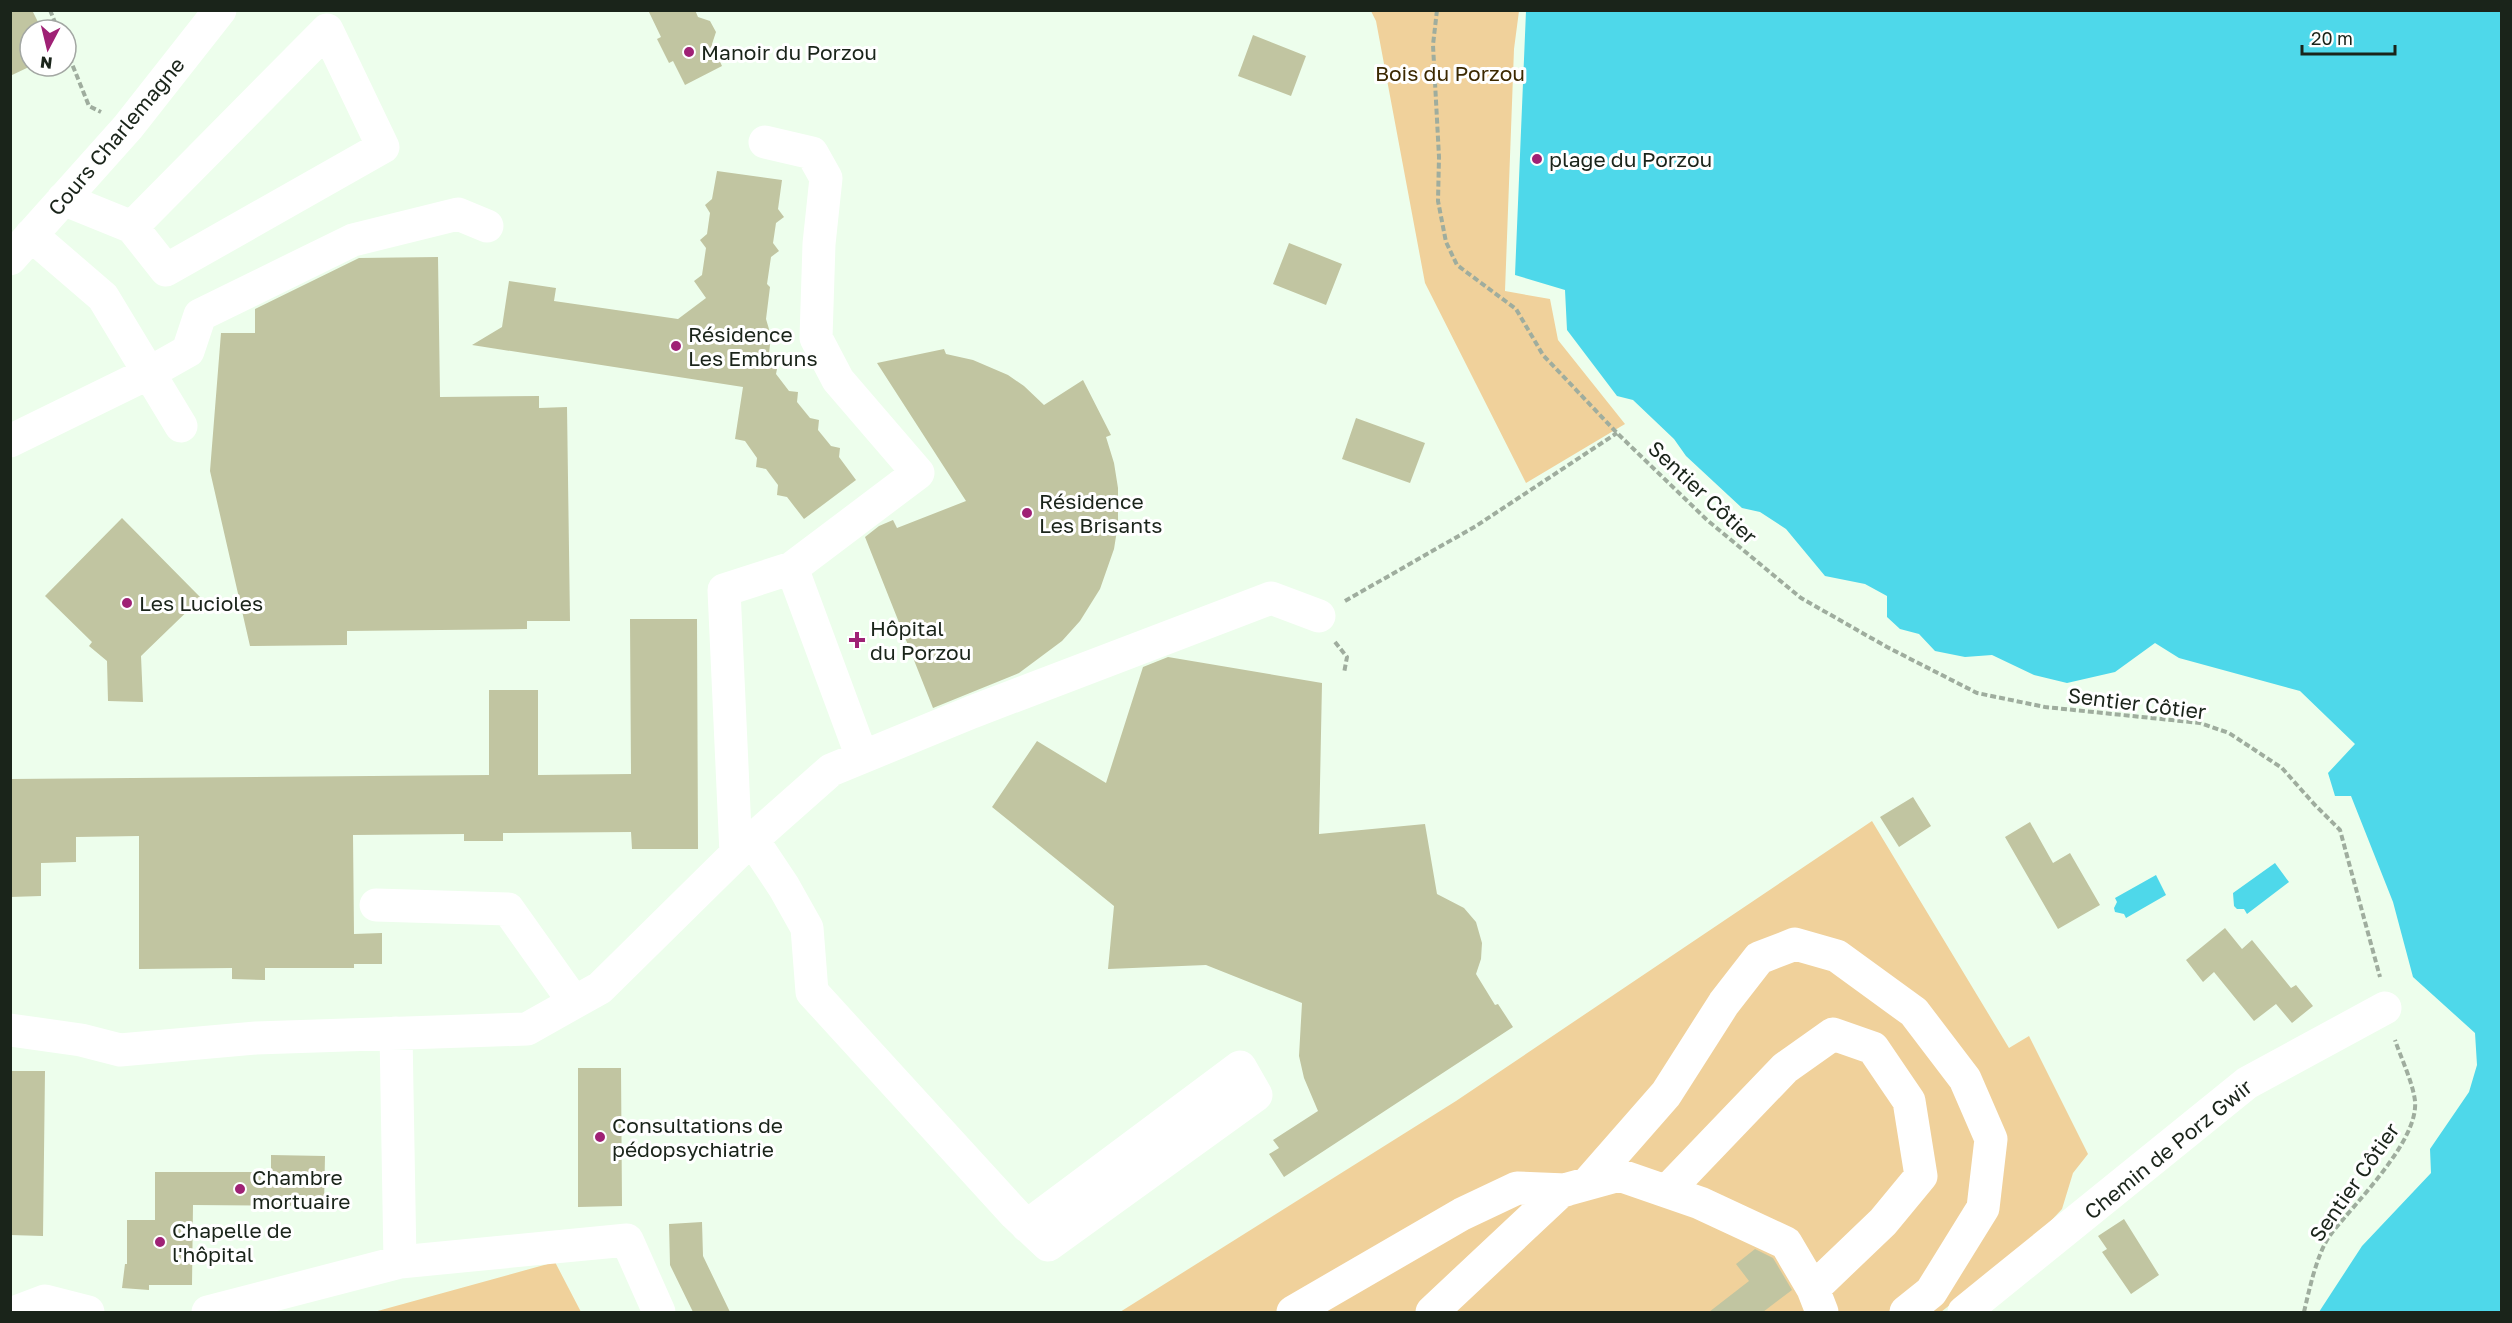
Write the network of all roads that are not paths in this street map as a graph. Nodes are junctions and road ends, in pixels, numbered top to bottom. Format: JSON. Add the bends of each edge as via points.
{"nodes":[{"id":1,"x":220,"y":10,"type":"edge"},
{"id":2,"x":324,"y":20,"type":"edge"},
{"id":3,"x":765,"y":142,"type":"dead end"},
{"id":4,"x":63,"y":199,"type":"junction"},
{"id":5,"x":487,"y":226,"type":"dead end"},
{"id":6,"x":132,"y":227,"type":"junction"},
{"id":7,"x":21,"y":247,"type":"edge"},
{"id":8,"x":149,"y":373,"type":"junction"},
{"id":9,"x":181,"y":426,"type":"dead end"},
{"id":10,"x":10,"y":441,"type":"edge"},
{"id":11,"x":792,"y":568,"type":"junction"},
{"id":12,"x":1319,"y":616,"type":"road end"},
{"id":13,"x":862,"y":757,"type":"junction"},
{"id":14,"x":744,"y":847,"type":"junction"},
{"id":15,"x":376,"y":905,"type":"dead end"},
{"id":16,"x":574,"y":1002,"type":"junction"},
{"id":17,"x":2385,"y":1008,"type":"road end"},
{"id":18,"x":10,"y":1030,"type":"edge"},
{"id":19,"x":396,"y":1033,"type":"junction"},
{"id":20,"x":1577,"y":1187,"type":"junction"},
{"id":21,"x":1666,"y":1191,"type":"junction"},
{"id":22,"x":1037,"y":1236,"type":"junction"},
{"id":23,"x":400,"y":1262,"type":"junction"},
{"id":24,"x":1817,"y":1301,"type":"edge"},
{"id":25,"x":16,"y":1312,"type":"edge"},
{"id":26,"x":88,"y":1312,"type":"edge"},
{"id":27,"x":208,"y":1312,"type":"edge"},
{"id":28,"x":659,"y":1312,"type":"edge"},
{"id":29,"x":1293,"y":1312,"type":"edge"},
{"id":30,"x":1432,"y":1312,"type":"edge"},
{"id":31,"x":1905,"y":1312,"type":"edge"},
{"id":32,"x":1964,"y":1312,"type":"edge"}],
"edges":[{"from":1,"to":4,"type":"street","name":"Cours Charlemagne","via":[[128,127]]},
{"from":2,"to":6,"type":"street"},
{"from":2,"to":6,"type":"street","via":[[383,147],[166,270]]},
{"from":3,"to":11,"type":"street","via":[[812,153],[826,178],[816,338],[838,380],[918,473]]},
{"from":4,"to":6,"type":"street"},
{"from":4,"to":7,"type":"street","name":"Cours Charlemagne"},
{"from":5,"to":8,"type":"street","via":[[458,214],[353,240],[200,315],[188,351]]},
{"from":7,"to":8,"type":"street","via":[[103,297]]},
{"from":8,"to":9,"type":"street"},
{"from":8,"to":10,"type":"street"},
{"from":11,"to":13,"type":"street"},
{"from":11,"to":14,"type":"street","via":[[724,590]]},
{"from":12,"to":13,"type":"street","via":[[1270,598]]},
{"from":13,"to":14,"type":"street","via":[[831,770]]},
{"from":14,"to":16,"type":"street","via":[[600,988]]},
{"from":14,"to":22,"type":"street","via":[[784,887],[807,928],[812,992]]},
{"from":15,"to":16,"type":"street","via":[[507,909]]},
{"from":16,"to":19,"type":"street","via":[[527,1029]]},
{"from":17,"to":32,"type":"street","name":"Chemin de Porz Gwir","via":[[2247,1083]]},
{"from":18,"to":19,"type":"street","via":[[120,1050],[256,1038]]},
{"from":19,"to":23,"type":"street"},
{"from":20,"to":21,"type":"street","via":[[1619,1175]]},
{"from":20,"to":29,"type":"street","via":[[1517,1188],[1462,1214]]},
{"from":20,"to":30,"type":"street","via":[[1561,1191]]},
{"from":20,"to":31,"type":"street","via":[[1666,1094],[1724,1003],[1759,958],[1795,944],[1837,956],[1914,1012],[1965,1079],[1991,1139],[1983,1208],[1931,1292]]},
{"from":21,"to":24,"type":"street","via":[[1786,1243]]},
{"from":21,"to":24,"type":"street","via":[[1785,1068],[1833,1034],[1873,1048],[1909,1101],[1921,1176]]},
{"from":22,"to":22,"type":"street","via":[[1256,1095],[1240,1067]]},
{"from":23,"to":27,"type":"street"},
{"from":23,"to":28,"type":"street","via":[[627,1240]]},
{"from":25,"to":26,"type":"street","via":[[45,1301]]}]}
